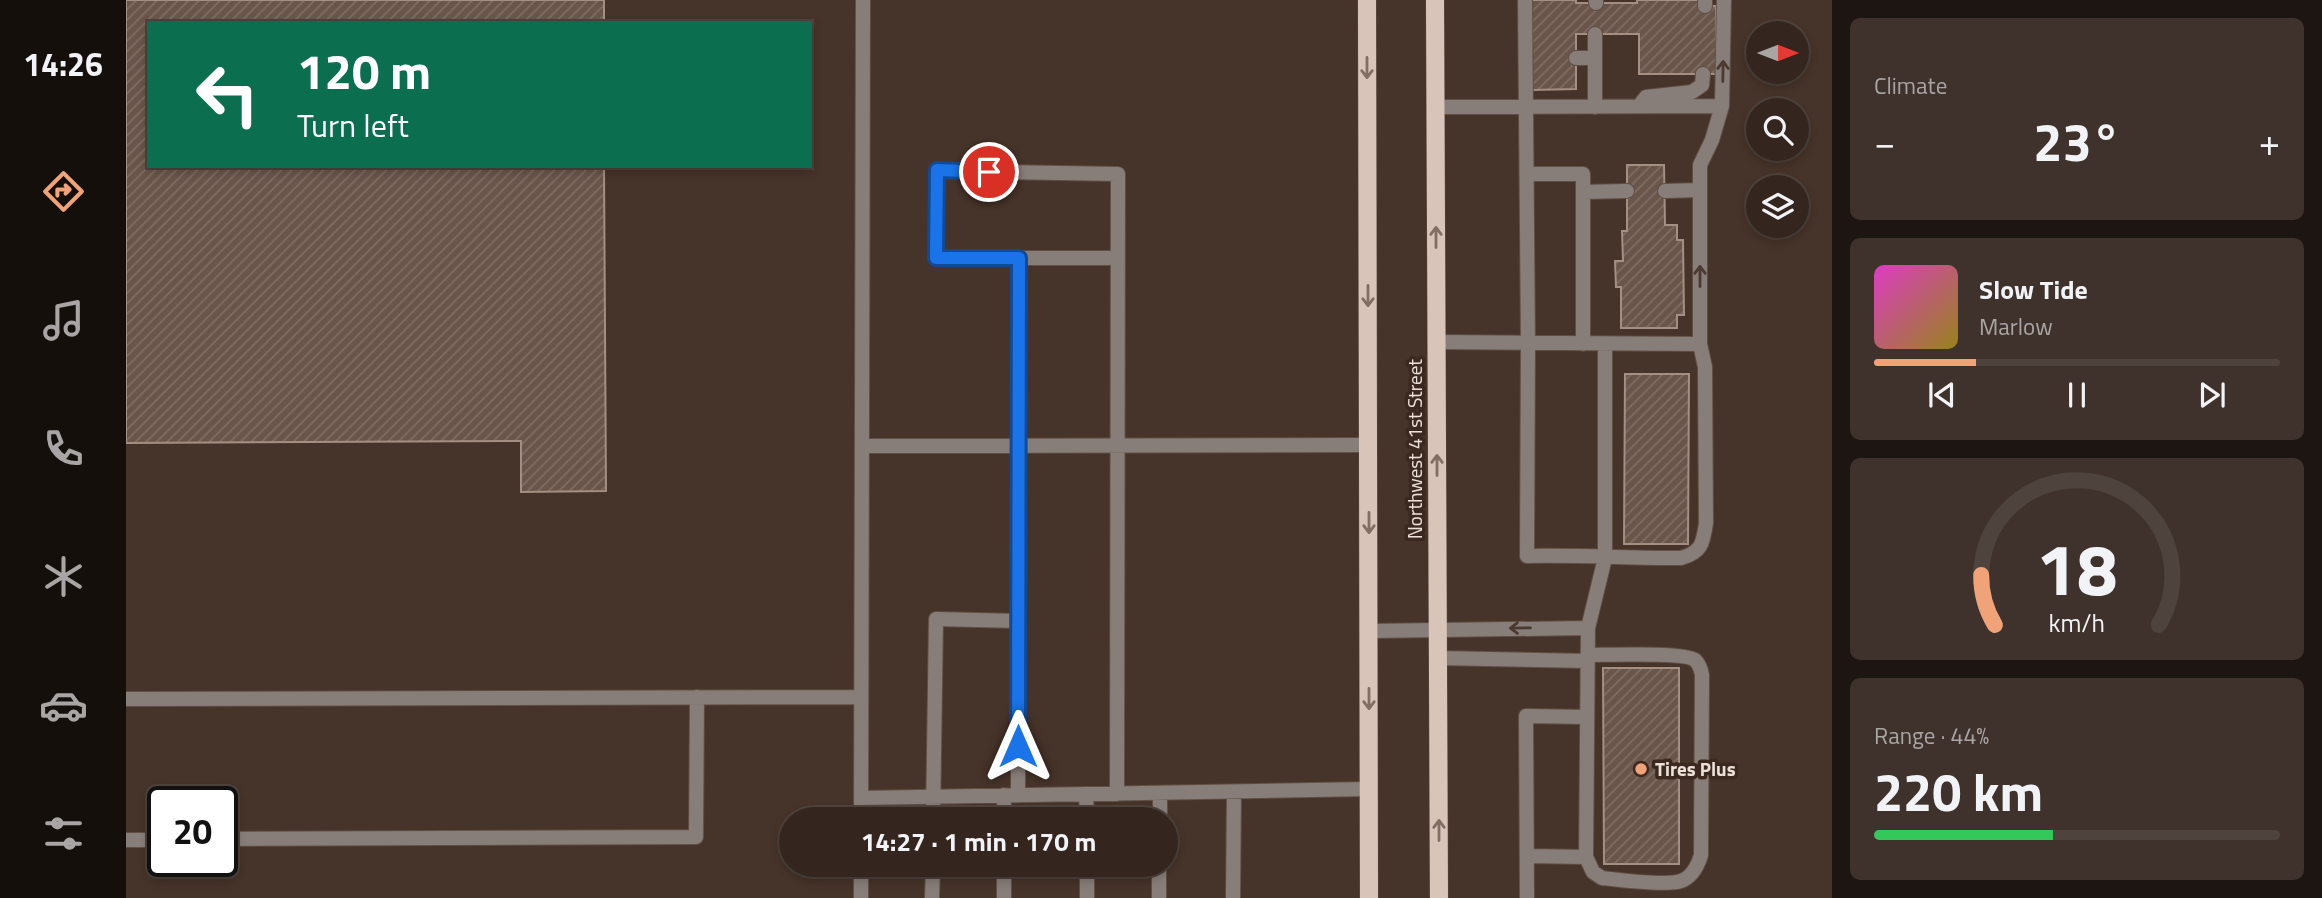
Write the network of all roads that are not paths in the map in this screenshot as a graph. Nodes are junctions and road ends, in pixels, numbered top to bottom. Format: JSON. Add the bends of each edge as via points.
{"nodes":[{"id":1,"x":863,"y":0,"type":"edge"},
{"id":2,"x":1367,"y":0,"type":"edge"},
{"id":3,"x":1436,"y":0,"type":"edge"},
{"id":4,"x":1724,"y":0,"type":"edge"},
{"id":5,"x":1527,"y":7,"type":"edge"},
{"id":6,"x":1595,"y":34,"type":"dead end"},
{"id":7,"x":1576,"y":58,"type":"dead end"},
{"id":8,"x":1595,"y":58,"type":"junction"},
{"id":9,"x":1703,"y":74,"type":"dead end"},
{"id":10,"x":1639,"y":106,"type":"junction"},
{"id":11,"x":1722,"y":106,"type":"junction"},
{"id":12,"x":1436,"y":107,"type":"junction"},
{"id":13,"x":1595,"y":107,"type":"junction"},
{"id":14,"x":1526,"y":108,"type":"junction"},
{"id":15,"x":1527,"y":174,"type":"junction"},
{"id":16,"x":1700,"y":190,"type":"junction"},
{"id":17,"x":1627,"y":191,"type":"dead end"},
{"id":18,"x":1665,"y":191,"type":"dead end"},
{"id":19,"x":1583,"y":192,"type":"junction"},
{"id":20,"x":1019,"y":258,"type":"junction"},
{"id":21,"x":1118,"y":258,"type":"junction"},
{"id":22,"x":1436,"y":342,"type":"junction"},
{"id":23,"x":1528,"y":343,"type":"junction"},
{"id":24,"x":1583,"y":344,"type":"junction"},
{"id":25,"x":1700,"y":344,"type":"junction"},
{"id":26,"x":1605,"y":345,"type":"junction"},
{"id":27,"x":1369,"y":445,"type":"junction"},
{"id":28,"x":862,"y":446,"type":"junction"},
{"id":29,"x":1019,"y":446,"type":"junction"},
{"id":30,"x":1117,"y":446,"type":"junction"},
{"id":31,"x":1605,"y":558,"type":"junction"},
{"id":32,"x":1018,"y":621,"type":"junction"},
{"id":33,"x":1588,"y":628,"type":"junction"},
{"id":34,"x":1370,"y":631,"type":"junction"},
{"id":35,"x":1437,"y":631,"type":"junction"},
{"id":36,"x":1437,"y":658,"type":"junction"},
{"id":37,"x":1588,"y":658,"type":"junction"},
{"id":38,"x":697,"y":697,"type":"junction"},
{"id":39,"x":861,"y":697,"type":"junction"},
{"id":40,"x":126,"y":699,"type":"edge"},
{"id":41,"x":1586,"y":717,"type":"junction"},
{"id":42,"x":1369,"y":789,"type":"junction"},
{"id":43,"x":1234,"y":792,"type":"junction"},
{"id":44,"x":1117,"y":793,"type":"junction"},
{"id":45,"x":1160,"y":793,"type":"junction"},
{"id":46,"x":1086,"y":794,"type":"junction"},
{"id":47,"x":1011,"y":795,"type":"junction"},
{"id":48,"x":934,"y":796,"type":"junction"},
{"id":49,"x":861,"y":797,"type":"junction"},
{"id":50,"x":861,"y":807,"type":"edge"},
{"id":51,"x":934,"y":807,"type":"edge"},
{"id":52,"x":1008,"y":807,"type":"edge"},
{"id":53,"x":1087,"y":807,"type":"edge"},
{"id":54,"x":1160,"y":807,"type":"edge"},
{"id":55,"x":238,"y":839,"type":"edge"},
{"id":56,"x":126,"y":840,"type":"edge"},
{"id":57,"x":147,"y":840,"type":"edge"},
{"id":58,"x":1527,"y":856,"type":"junction"},
{"id":59,"x":1586,"y":856,"type":"junction"},
{"id":60,"x":860,"y":877,"type":"edge"},
{"id":61,"x":933,"y":877,"type":"edge"},
{"id":62,"x":1004,"y":877,"type":"edge"},
{"id":63,"x":1087,"y":877,"type":"edge"},
{"id":64,"x":1159,"y":877,"type":"edge"},
{"id":65,"x":860,"y":898,"type":"edge"},
{"id":66,"x":932,"y":898,"type":"edge"},
{"id":67,"x":1004,"y":898,"type":"edge"},
{"id":68,"x":1087,"y":898,"type":"edge"},
{"id":69,"x":1159,"y":898,"type":"edge"},
{"id":70,"x":1233,"y":898,"type":"edge"},
{"id":71,"x":1369,"y":898,"type":"edge"},
{"id":72,"x":1439,"y":898,"type":"edge"},
{"id":73,"x":1527,"y":898,"type":"edge"}],
"edges":[{"from":1,"to":28,"type":"lane"},
{"from":2,"to":27,"type":"main road","one_way":true},
{"from":3,"to":12,"type":"main road","name":"Northwest 41st Street"},
{"from":11,"to":4,"type":"lane","one_way":true},
{"from":5,"to":14,"type":"lane"},
{"from":6,"to":8,"type":"lane"},
{"from":7,"to":8,"type":"lane"},
{"from":8,"to":13,"type":"lane"},
{"from":9,"to":10,"type":"lane","via":[[1702,85],[1692,92],[1646,97]]},
{"from":10,"to":11,"type":"lane"},
{"from":10,"to":13,"type":"lane"},
{"from":11,"to":16,"type":"lane","via":[[1700,165]]},
{"from":12,"to":14,"type":"lane"},
{"from":22,"to":12,"type":"main road","name":"Northwest 41st Street","one_way":true},
{"from":13,"to":14,"type":"lane"},
{"from":14,"to":15,"type":"lane"},
{"from":15,"to":19,"type":"lane","via":[[1583,174]]},
{"from":15,"to":23,"type":"lane"},
{"from":16,"to":18,"type":"lane"},
{"from":25,"to":16,"type":"lane","one_way":true},
{"from":17,"to":19,"type":"lane"},
{"from":19,"to":24,"type":"lane"},
{"from":20,"to":21,"type":"lane"},
{"from":20,"to":21,"type":"lane","via":[[936,258],[937,170],[1118,174]]},
{"from":20,"to":29,"type":"lane"},
{"from":21,"to":30,"type":"lane"},
{"from":22,"to":23,"type":"lane"},
{"from":35,"to":22,"type":"main road","name":"Northwest 41st Street","one_way":true},
{"from":23,"to":24,"type":"lane"},
{"from":23,"to":31,"type":"lane","via":[[1527,556]]},
{"from":24,"to":26,"type":"lane"},
{"from":25,"to":26,"type":"lane"},
{"from":25,"to":31,"type":"lane","via":[[1706,367],[1706,523],[1700,547],[1681,558]]},
{"from":26,"to":31,"type":"lane"},
{"from":27,"to":30,"type":"lane"},
{"from":27,"to":34,"type":"main road","one_way":true},
{"from":28,"to":29,"type":"lane"},
{"from":28,"to":39,"type":"lane"},
{"from":29,"to":30,"type":"lane"},
{"from":29,"to":32,"type":"lane"},
{"from":30,"to":44,"type":"lane"},
{"from":31,"to":33,"type":"lane"},
{"from":32,"to":47,"type":"lane"},
{"from":32,"to":48,"type":"lane","via":[[936,619]]},
{"from":33,"to":35,"type":"lane","one_way":true},
{"from":33,"to":37,"type":"lane"},
{"from":34,"to":35,"type":"lane"},
{"from":34,"to":42,"type":"main road","one_way":true},
{"from":35,"to":36,"type":"main road","name":"Northwest 41st Street"},
{"from":36,"to":37,"type":"lane"},
{"from":72,"to":36,"type":"main road","name":"Northwest 41st Street","one_way":true},
{"from":37,"to":41,"type":"lane"},
{"from":37,"to":59,"type":"lane","via":[[1681,656],[1696,660],[1702,675],[1701,855],[1693,872],[1672,882],[1602,878],[1593,872]]},
{"from":38,"to":39,"type":"lane"},
{"from":38,"to":40,"type":"lane"},
{"from":38,"to":55,"type":"lane","via":[[696,837]]},
{"from":39,"to":49,"type":"lane"},
{"from":41,"to":58,"type":"lane","via":[[1526,716]]},
{"from":41,"to":59,"type":"lane"},
{"from":42,"to":43,"type":"lane"},
{"from":42,"to":71,"type":"main road"},
{"from":43,"to":45,"type":"lane"},
{"from":43,"to":70,"type":"lane"},
{"from":44,"to":45,"type":"lane"},
{"from":44,"to":46,"type":"lane"},
{"from":45,"to":54,"type":"lane"},
{"from":46,"to":47,"type":"lane"},
{"from":46,"to":53,"type":"lane"},
{"from":47,"to":48,"type":"lane"},
{"from":47,"to":52,"type":"lane"},
{"from":48,"to":49,"type":"lane"},
{"from":48,"to":51,"type":"lane"},
{"from":49,"to":50,"type":"lane"},
{"from":56,"to":57,"type":"lane"},
{"from":58,"to":59,"type":"lane"},
{"from":58,"to":73,"type":"lane"},
{"from":60,"to":65,"type":"lane"},
{"from":61,"to":66,"type":"lane"},
{"from":62,"to":67,"type":"lane"},
{"from":63,"to":68,"type":"lane"},
{"from":64,"to":69,"type":"lane"}]}
